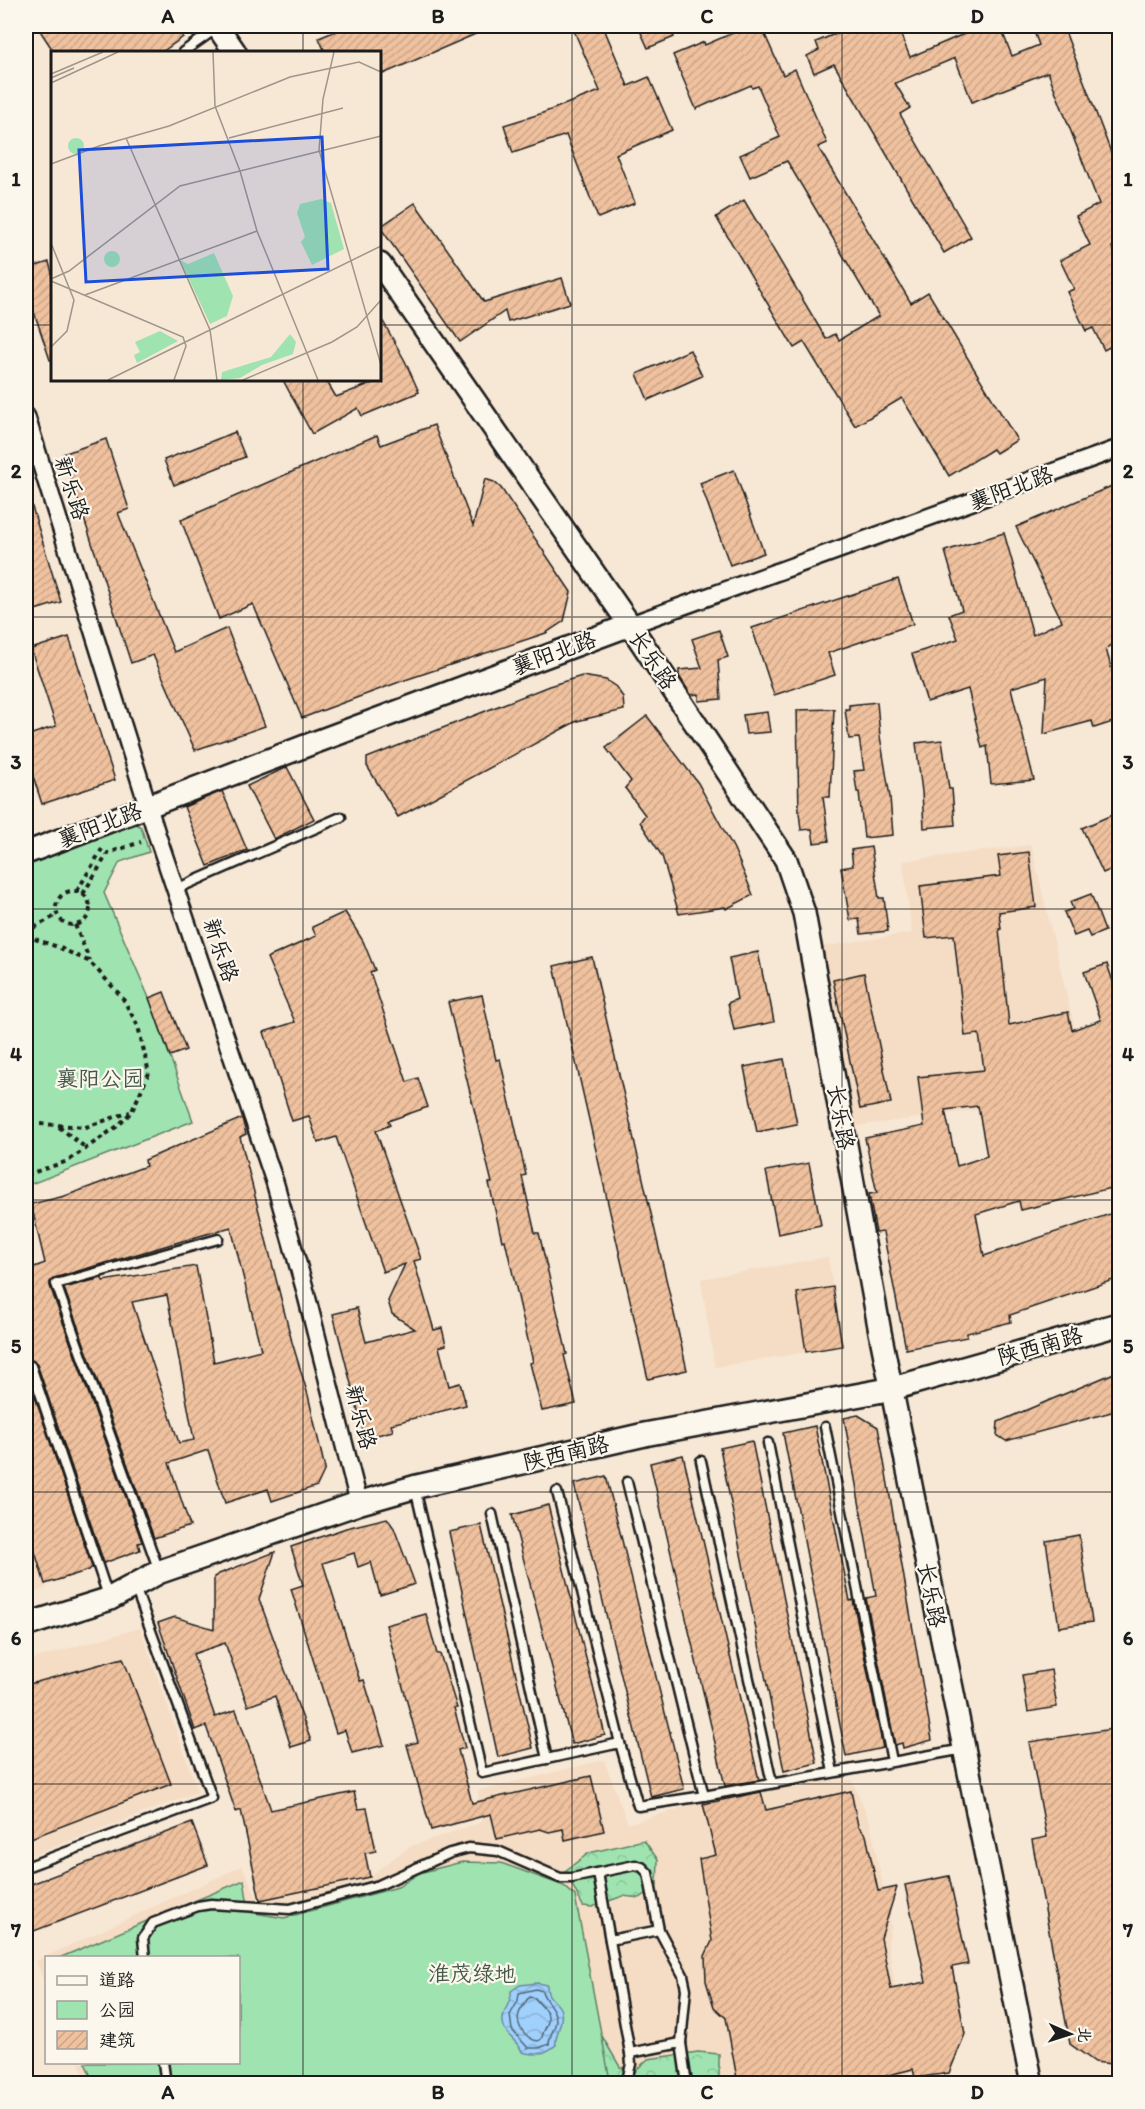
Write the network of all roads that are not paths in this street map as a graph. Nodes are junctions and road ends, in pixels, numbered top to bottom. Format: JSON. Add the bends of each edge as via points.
{"nodes":[{"id":1,"x":218,"y":27,"type":"edge"},
{"id":2,"x":184,"y":51,"type":"edge"},
{"id":3,"x":234,"y":51,"type":"edge"},
{"id":4,"x":381,"y":265,"type":"edge"},
{"id":5,"x":26,"y":416,"type":"edge"},
{"id":6,"x":1119,"y":448,"type":"edge"},
{"id":7,"x":630,"y":626,"type":"junction"},
{"id":8,"x":150,"y":806,"type":"junction"},
{"id":9,"x":340,"y":817,"type":"dead end"},
{"id":10,"x":26,"y":853,"type":"edge"},
{"id":11,"x":176,"y":889,"type":"junction"},
{"id":12,"x":219,"y":1239,"type":"dead end"},
{"id":13,"x":1119,"y":1324,"type":"edge"},
{"id":14,"x":31,"y":1366,"type":"dead end"},
{"id":15,"x":891,"y":1389,"type":"junction"},
{"id":16,"x":825,"y":1427,"type":"dead end"},
{"id":17,"x":768,"y":1443,"type":"dead end"},
{"id":18,"x":701,"y":1461,"type":"dead end"},
{"id":19,"x":627,"y":1482,"type":"dead end"},
{"id":20,"x":415,"y":1487,"type":"junction"},
{"id":21,"x":557,"y":1492,"type":"dead end"},
{"id":22,"x":359,"y":1503,"type":"junction"},
{"id":23,"x":492,"y":1514,"type":"dead end"},
{"id":24,"x":159,"y":1572,"type":"junction"},
{"id":25,"x":135,"y":1586,"type":"junction"},
{"id":26,"x":109,"y":1599,"type":"junction"},
{"id":27,"x":26,"y":1625,"type":"edge"},
{"id":28,"x":620,"y":1743,"type":"junction"},
{"id":29,"x":964,"y":1749,"type":"junction"},
{"id":30,"x":547,"y":1759,"type":"junction"},
{"id":31,"x":892,"y":1761,"type":"junction"},
{"id":32,"x":833,"y":1772,"type":"junction"},
{"id":33,"x":771,"y":1783,"type":"junction"},
{"id":34,"x":704,"y":1796,"type":"junction"},
{"id":35,"x":26,"y":1867,"type":"edge"},
{"id":36,"x":598,"y":1873,"type":"junction"},
{"id":37,"x":659,"y":1930,"type":"junction"},
{"id":38,"x":610,"y":1940,"type":"junction"},
{"id":39,"x":145,"y":1956,"type":"edge"},
{"id":40,"x":681,"y":2043,"type":"junction"},
{"id":41,"x":630,"y":2053,"type":"junction"},
{"id":42,"x":163,"y":2064,"type":"edge"},
{"id":43,"x":166,"y":2084,"type":"edge"},
{"id":44,"x":626,"y":2084,"type":"edge"},
{"id":45,"x":687,"y":2084,"type":"edge"},
{"id":46,"x":1032,"y":2084,"type":"edge"}],
"edges":[{"from":1,"to":2,"type":"lane"},
{"from":1,"to":3,"type":"street"},
{"from":4,"to":7,"type":"street","name":"长乐路"},
{"from":5,"to":8,"type":"street","name":"新乐路"},
{"from":6,"to":7,"type":"street","name":"襄阳北路"},
{"from":7,"to":8,"type":"street","name":"襄阳北路"},
{"from":7,"to":15,"type":"street","name":"长乐路","via":[[786,860],[804,913]]},
{"from":8,"to":10,"type":"street","name":"襄阳北路"},
{"from":8,"to":11,"type":"street","name":"新乐路"},
{"from":9,"to":11,"type":"lane"},
{"from":11,"to":22,"type":"street","name":"新乐路","via":[[275,1184]]},
{"from":12,"to":24,"type":"lane","via":[[56,1284]]},
{"from":13,"to":15,"type":"main road","name":"陕西南路"},
{"from":14,"to":26,"type":"lane"},
{"from":15,"to":20,"type":"main road","name":"陕西南路","via":[[646,1434]]},
{"from":15,"to":29,"type":"street","name":"长乐路"},
{"from":16,"to":31,"type":"lane"},
{"from":17,"to":32,"type":"lane"},
{"from":18,"to":33,"type":"lane"},
{"from":19,"to":34,"type":"lane"},
{"from":20,"to":22,"type":"main road","name":"陕西南路"},
{"from":20,"to":30,"type":"lane","via":[[482,1773]]},
{"from":21,"to":28,"type":"lane"},
{"from":22,"to":24,"type":"main road","name":"陕西南路"},
{"from":23,"to":30,"type":"lane"},
{"from":24,"to":25,"type":"main road","name":"陕西南路"},
{"from":25,"to":26,"type":"main road","name":"陕西南路"},
{"from":25,"to":35,"type":"lane","via":[[212,1797]]},
{"from":26,"to":27,"type":"main road","name":"陕西南路"},
{"from":28,"to":30,"type":"lane"},
{"from":28,"to":34,"type":"lane","via":[[638,1806]]},
{"from":29,"to":31,"type":"lane"},
{"from":29,"to":46,"type":"street","name":"长乐路"},
{"from":31,"to":32,"type":"lane"},
{"from":32,"to":33,"type":"lane"},
{"from":33,"to":34,"type":"lane"},
{"from":36,"to":37,"type":"lane","via":[[642,1867],[648,1874]]},
{"from":36,"to":38,"type":"lane"},
{"from":36,"to":39,"type":"lane","via":[[560,1878],[498,1851],[469,1848],[379,1885],[313,1904],[280,1909],[211,1904],[188,1909],[153,1923],[143,1938]]},
{"from":37,"to":38,"type":"lane"},
{"from":37,"to":40,"type":"lane","via":[[683,1975],[686,1989]]},
{"from":38,"to":41,"type":"lane"},
{"from":40,"to":41,"type":"lane"},
{"from":40,"to":45,"type":"lane"},
{"from":41,"to":44,"type":"lane"},
{"from":42,"to":43,"type":"lane"}]}
